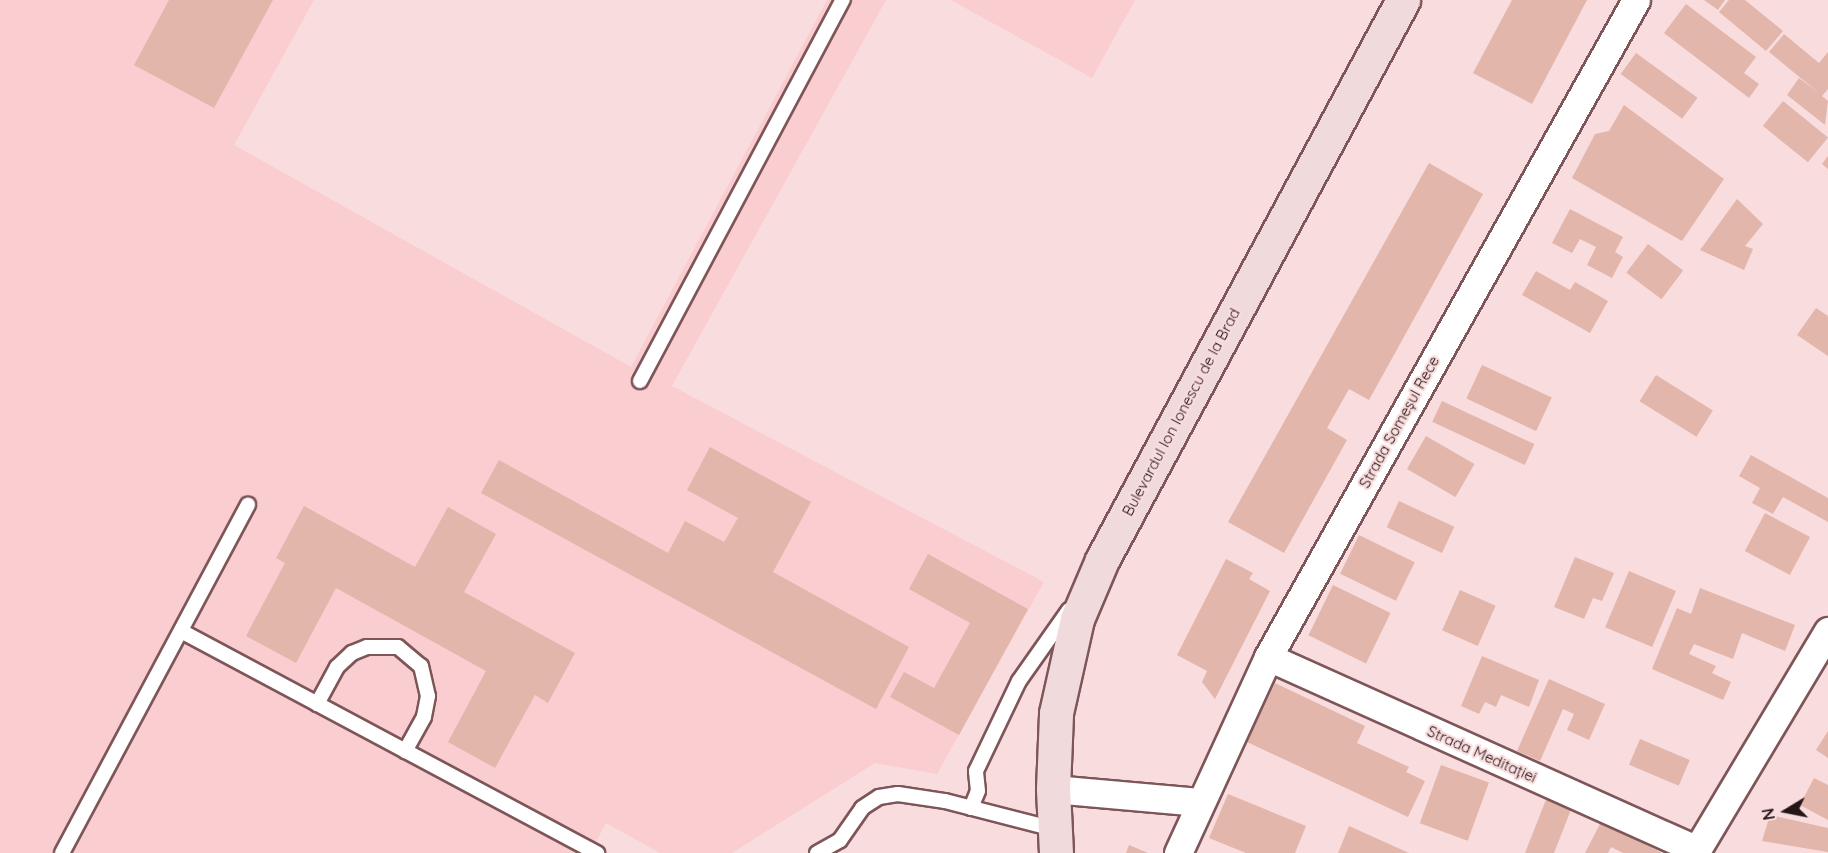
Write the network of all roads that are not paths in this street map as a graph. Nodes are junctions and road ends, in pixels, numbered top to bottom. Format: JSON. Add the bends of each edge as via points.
{"nodes":[{"id":1,"x":843,"y":0,"type":"edge"},
{"id":2,"x":1403,"y":0,"type":"edge"},
{"id":3,"x":1636,"y":0,"type":"edge"},
{"id":4,"x":640,"y":381,"type":"dead end"},
{"id":5,"x":248,"y":504,"type":"dead end"},
{"id":6,"x":1102,"y":560,"type":"junction"},
{"id":7,"x":181,"y":630,"type":"junction"},
{"id":8,"x":1828,"y":631,"type":"edge"},
{"id":9,"x":1268,"y":657,"type":"junction"},
{"id":10,"x":317,"y":704,"type":"junction"},
{"id":11,"x":405,"y":751,"type":"junction"},
{"id":12,"x":1053,"y":789,"type":"junction"},
{"id":13,"x":1199,"y":802,"type":"junction"},
{"id":14,"x":970,"y":808,"type":"junction"},
{"id":15,"x":1056,"y":841,"type":"edge"},
{"id":16,"x":1696,"y":851,"type":"edge"},
{"id":17,"x":62,"y":853,"type":"edge"},
{"id":18,"x":597,"y":853,"type":"edge"},
{"id":19,"x":817,"y":853,"type":"edge"},
{"id":20,"x":1178,"y":853,"type":"edge"}],
"edges":[{"from":1,"to":4,"type":"lane"},
{"from":2,"to":6,"type":"main road","name":"Bulevardul Ion Ionescu de la Brad"},
{"from":3,"to":9,"type":"street","name":"Strada Someșul Rece"},
{"from":5,"to":7,"type":"lane"},
{"from":6,"to":12,"type":"main road","name":"Bulevardul Ion Ionescu de la Brad","via":[[1077,619],[1063,675],[1056,713]]},
{"from":6,"to":14,"type":"lane","via":[[1019,681],[976,771],[978,791]]},
{"from":7,"to":10,"type":"lane"},
{"from":7,"to":17,"type":"lane"},
{"from":8,"to":16,"type":"street"},
{"from":9,"to":13,"type":"street","name":"Strada Someșul Rece"},
{"from":9,"to":16,"type":"street","name":"Strada Meditației"},
{"from":10,"to":11,"type":"lane"},
{"from":10,"to":11,"type":"lane","via":[[337,667],[352,653],[374,646],[398,647],[421,666],[428,696],[424,717]]},
{"from":11,"to":18,"type":"lane"},
{"from":12,"to":13,"type":"street"},
{"from":12,"to":15,"type":"main road","name":"Bulevardul Ion Ionescu de la Brad"},
{"from":13,"to":20,"type":"street","name":"Strada Someșul Rece"},
{"from":14,"to":15,"type":"lane"},
{"from":14,"to":19,"type":"lane","via":[[898,794],[879,797],[862,808],[840,840]]}]}
